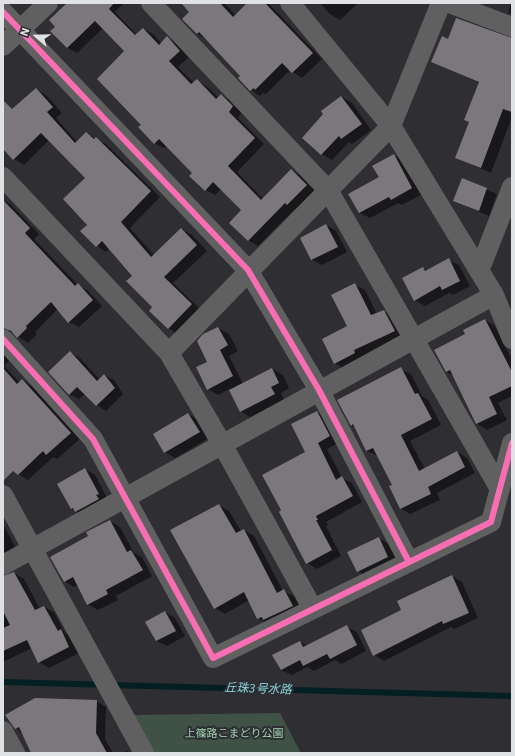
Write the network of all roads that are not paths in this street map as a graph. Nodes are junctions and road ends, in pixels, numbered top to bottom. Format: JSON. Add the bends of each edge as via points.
{"nodes":[{"id":1,"x":48,"y":3,"type":"edge"},
{"id":2,"x":151,"y":3,"type":"edge"},
{"id":3,"x":290,"y":3,"type":"edge"},
{"id":4,"x":440,"y":3,"type":"edge"},
{"id":5,"x":449,"y":3,"type":"edge"},
{"id":6,"x":3,"y":12,"type":"edge"},
{"id":7,"x":512,"y":27,"type":"edge"},
{"id":8,"x":20,"y":30,"type":"junction"},
{"id":9,"x":3,"y":46,"type":"edge"},
{"id":10,"x":391,"y":126,"type":"junction"},
{"id":11,"x":3,"y":177,"type":"edge"},
{"id":12,"x":512,"y":186,"type":"edge"},
{"id":13,"x":328,"y":190,"type":"junction"},
{"id":14,"x":248,"y":270,"type":"junction"},
{"id":15,"x":479,"y":271,"type":"junction"},
{"id":16,"x":494,"y":295,"type":"junction"},
{"id":17,"x":414,"y":338,"type":"junction"},
{"id":18,"x":3,"y":339,"type":"edge"},
{"id":19,"x":512,"y":339,"type":"edge"},
{"id":20,"x":169,"y":353,"type":"junction"},
{"id":21,"x":319,"y":390,"type":"junction"},
{"id":22,"x":222,"y":444,"type":"junction"},
{"id":23,"x":512,"y":444,"type":"edge"},
{"id":24,"x":500,"y":489,"type":"junction"},
{"id":25,"x":3,"y":495,"type":"edge"},
{"id":26,"x":126,"y":497,"type":"junction"},
{"id":27,"x":32,"y":549,"type":"junction"},
{"id":28,"x":409,"y":562,"type":"junction"},
{"id":29,"x":3,"y":565,"type":"edge"},
{"id":30,"x":313,"y":609,"type":"junction"},
{"id":31,"x":3,"y":730,"type":"edge"},
{"id":32,"x":15,"y":753,"type":"edge"},
{"id":33,"x":144,"y":753,"type":"edge"}],
"edges":[{"from":1,"to":8,"type":"street"},
{"from":2,"to":13,"type":"street"},
{"from":3,"to":10,"type":"street"},
{"from":4,"to":10,"type":"street"},
{"from":5,"to":7,"type":"street"},
{"from":6,"to":8,"type":"street"},
{"from":8,"to":9,"type":"street"},
{"from":8,"to":14,"type":"street"},
{"from":10,"to":13,"type":"street"},
{"from":10,"to":15,"type":"street"},
{"from":11,"to":20,"type":"street"},
{"from":12,"to":15,"type":"street"},
{"from":13,"to":14,"type":"street"},
{"from":13,"to":17,"type":"street"},
{"from":14,"to":20,"type":"street"},
{"from":14,"to":21,"type":"street"},
{"from":15,"to":16,"type":"street"},
{"from":16,"to":17,"type":"street"},
{"from":16,"to":19,"type":"street"},
{"from":17,"to":21,"type":"street"},
{"from":17,"to":24,"type":"street"},
{"from":18,"to":26,"type":"street","via":[[93,439]]},
{"from":20,"to":22,"type":"street"},
{"from":21,"to":22,"type":"street"},
{"from":21,"to":28,"type":"street"},
{"from":22,"to":26,"type":"street"},
{"from":22,"to":30,"type":"street"},
{"from":23,"to":24,"type":"street"},
{"from":24,"to":28,"type":"street","via":[[491,522]]},
{"from":25,"to":27,"type":"street"},
{"from":26,"to":27,"type":"street"},
{"from":26,"to":30,"type":"street","via":[[213,658]]},
{"from":27,"to":29,"type":"street"},
{"from":27,"to":33,"type":"street"},
{"from":28,"to":30,"type":"street"},
{"from":31,"to":32,"type":"street"}]}
